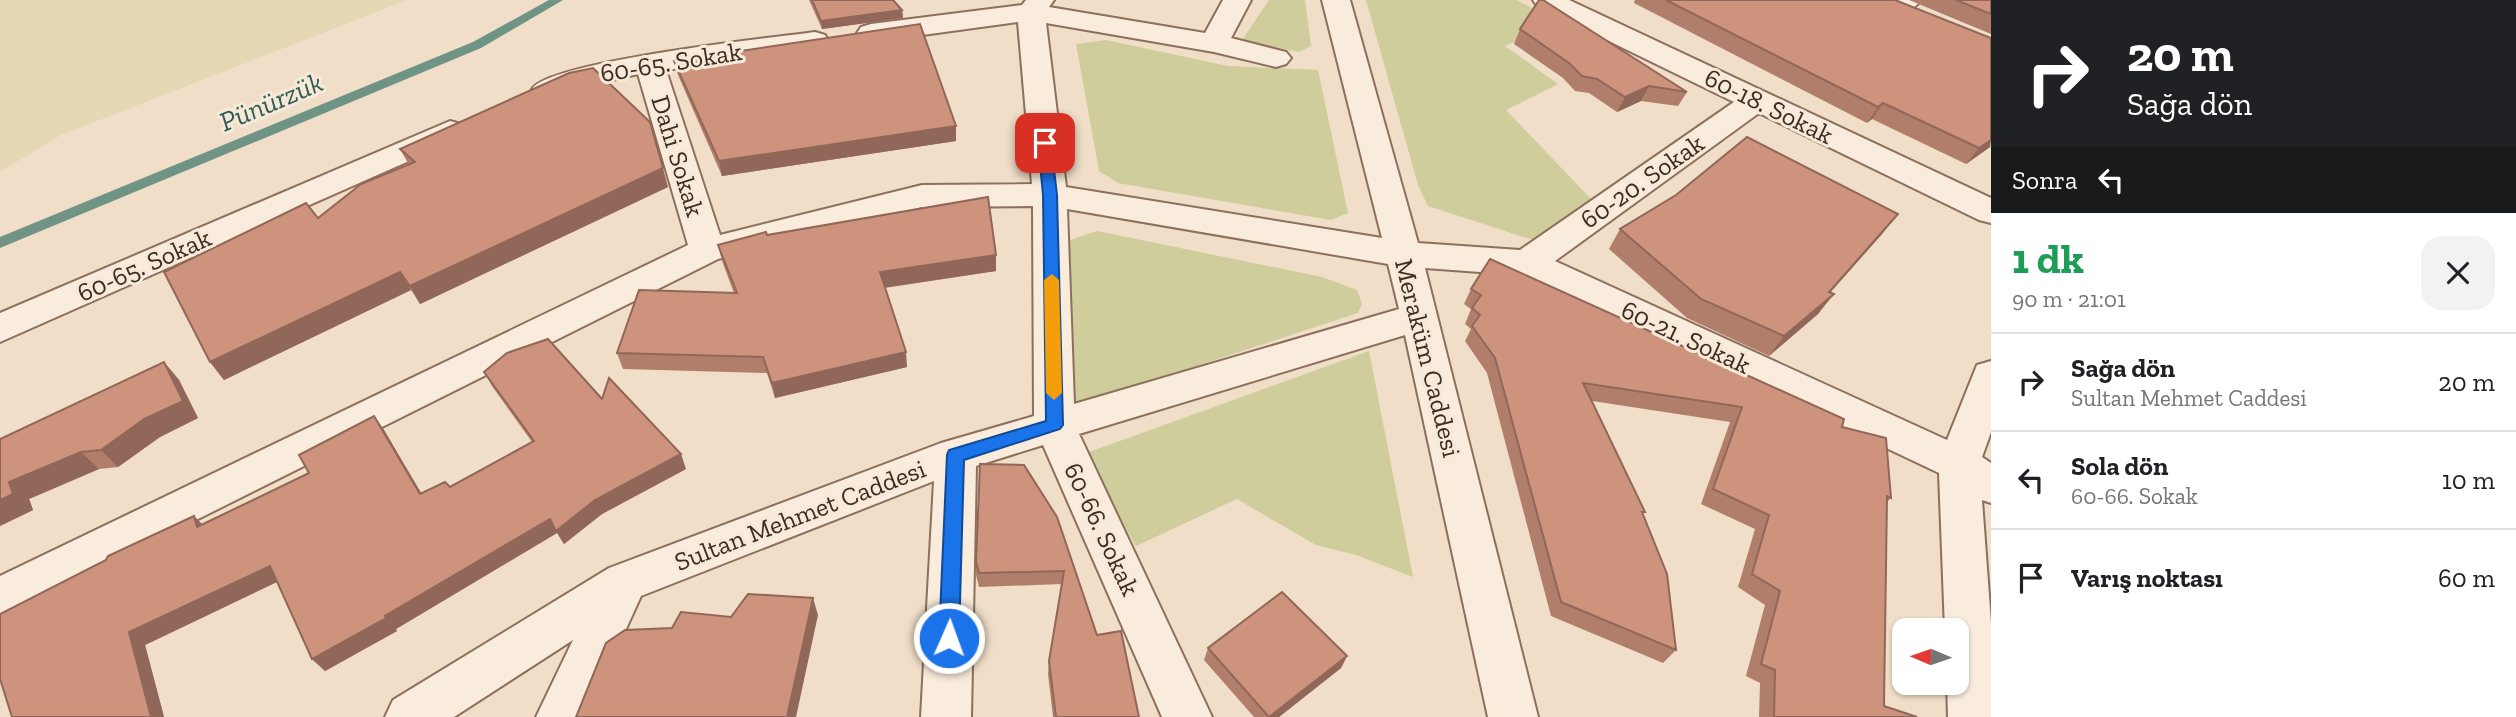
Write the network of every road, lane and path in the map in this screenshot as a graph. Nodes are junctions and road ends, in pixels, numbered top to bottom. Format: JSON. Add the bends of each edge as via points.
{"nodes":[{"id":1,"x":1237,"y":0,"type":"edge"},
{"id":2,"x":1336,"y":0,"type":"edge"},
{"id":3,"x":1547,"y":0,"type":"edge"},
{"id":4,"x":1892,"y":2,"type":"edge"},
{"id":5,"x":1036,"y":6,"type":"edge"},
{"id":6,"x":1929,"y":22,"type":"edge"},
{"id":7,"x":1214,"y":43,"type":"junction"},
{"id":8,"x":1276,"y":58,"type":"dead end"},
{"id":9,"x":649,"y":62,"type":"junction"},
{"id":10,"x":525,"y":99,"type":"edge"},
{"id":11,"x":1757,"y":100,"type":"junction"},
{"id":12,"x":474,"y":121,"type":"edge"},
{"id":13,"x":1050,"y":195,"type":"junction"},
{"id":14,"x":1991,"y":212,"type":"edge"},
{"id":15,"x":707,"y":250,"type":"junction"},
{"id":16,"x":1402,"y":254,"type":"junction"},
{"id":17,"x":1527,"y":263,"type":"junction"},
{"id":18,"x":1420,"y":317,"type":"junction"},
{"id":19,"x":0,"y":328,"type":"edge"},
{"id":20,"x":1991,"y":376,"type":"edge"},
{"id":21,"x":1054,"y":425,"type":"junction"},
{"id":22,"x":956,"y":455,"type":"junction"},
{"id":23,"x":1975,"y":475,"type":"edge"},
{"id":24,"x":625,"y":582,"type":"junction"},
{"id":25,"x":0,"y":598,"type":"edge"},
{"id":26,"x":410,"y":717,"type":"edge"},
{"id":27,"x":562,"y":717,"type":"edge"},
{"id":28,"x":946,"y":717,"type":"edge"},
{"id":29,"x":1187,"y":717,"type":"edge"},
{"id":30,"x":1513,"y":717,"type":"edge"},
{"id":31,"x":1972,"y":717,"type":"edge"}],
"edges":[{"from":1,"to":7,"type":"street"},
{"from":2,"to":16,"type":"street","name":"Meraküm Caddesi"},
{"from":3,"to":11,"type":"street","name":"60-18. Sokak"},
{"from":4,"to":6,"type":"street"},
{"from":5,"to":7,"type":"street","name":"60-65. Sokak"},
{"from":5,"to":9,"type":"street","name":"60-65. Sokak"},
{"from":5,"to":13,"type":"street","name":"60-66. Sokak"},
{"from":7,"to":8,"type":"street","name":"60-65. Sokak"},
{"from":9,"to":10,"type":"street","name":"60-65. Sokak","via":[[564,82]]},
{"from":9,"to":15,"type":"street","name":"Dahi Sokak"},
{"from":11,"to":14,"type":"street","name":"60-18. Sokak"},
{"from":11,"to":17,"type":"street","name":"60-20. Sokak"},
{"from":12,"to":19,"type":"street","name":"60-65. Sokak"},
{"from":13,"to":15,"type":"street","name":"60-21. Sokak","via":[[922,196]]},
{"from":13,"to":16,"type":"street","name":"60-21. Sokak"},
{"from":13,"to":21,"type":"street","name":"60-66. Sokak"},
{"from":15,"to":25,"type":"street","name":"60-21. Sokak"},
{"from":16,"to":17,"type":"street","name":"60-21. Sokak"},
{"from":16,"to":18,"type":"street","name":"Meraküm Caddesi"},
{"from":17,"to":23,"type":"street","name":"60-21. Sokak"},
{"from":18,"to":21,"type":"street","name":"Sultan Mehmet Caddesi"},
{"from":18,"to":30,"type":"street","name":"Meraküm Caddesi"},
{"from":20,"to":23,"type":"street"},
{"from":21,"to":22,"type":"street","name":"Sultan Mehmet Caddesi"},
{"from":21,"to":29,"type":"street","name":"60-66. Sokak"},
{"from":22,"to":24,"type":"street","name":"Sultan Mehmet Caddesi"},
{"from":22,"to":28,"type":"street"},
{"from":23,"to":31,"type":"street"},
{"from":24,"to":26,"type":"street","name":"Sultan Mehmet Caddesi"},
{"from":24,"to":27,"type":"street"}]}
